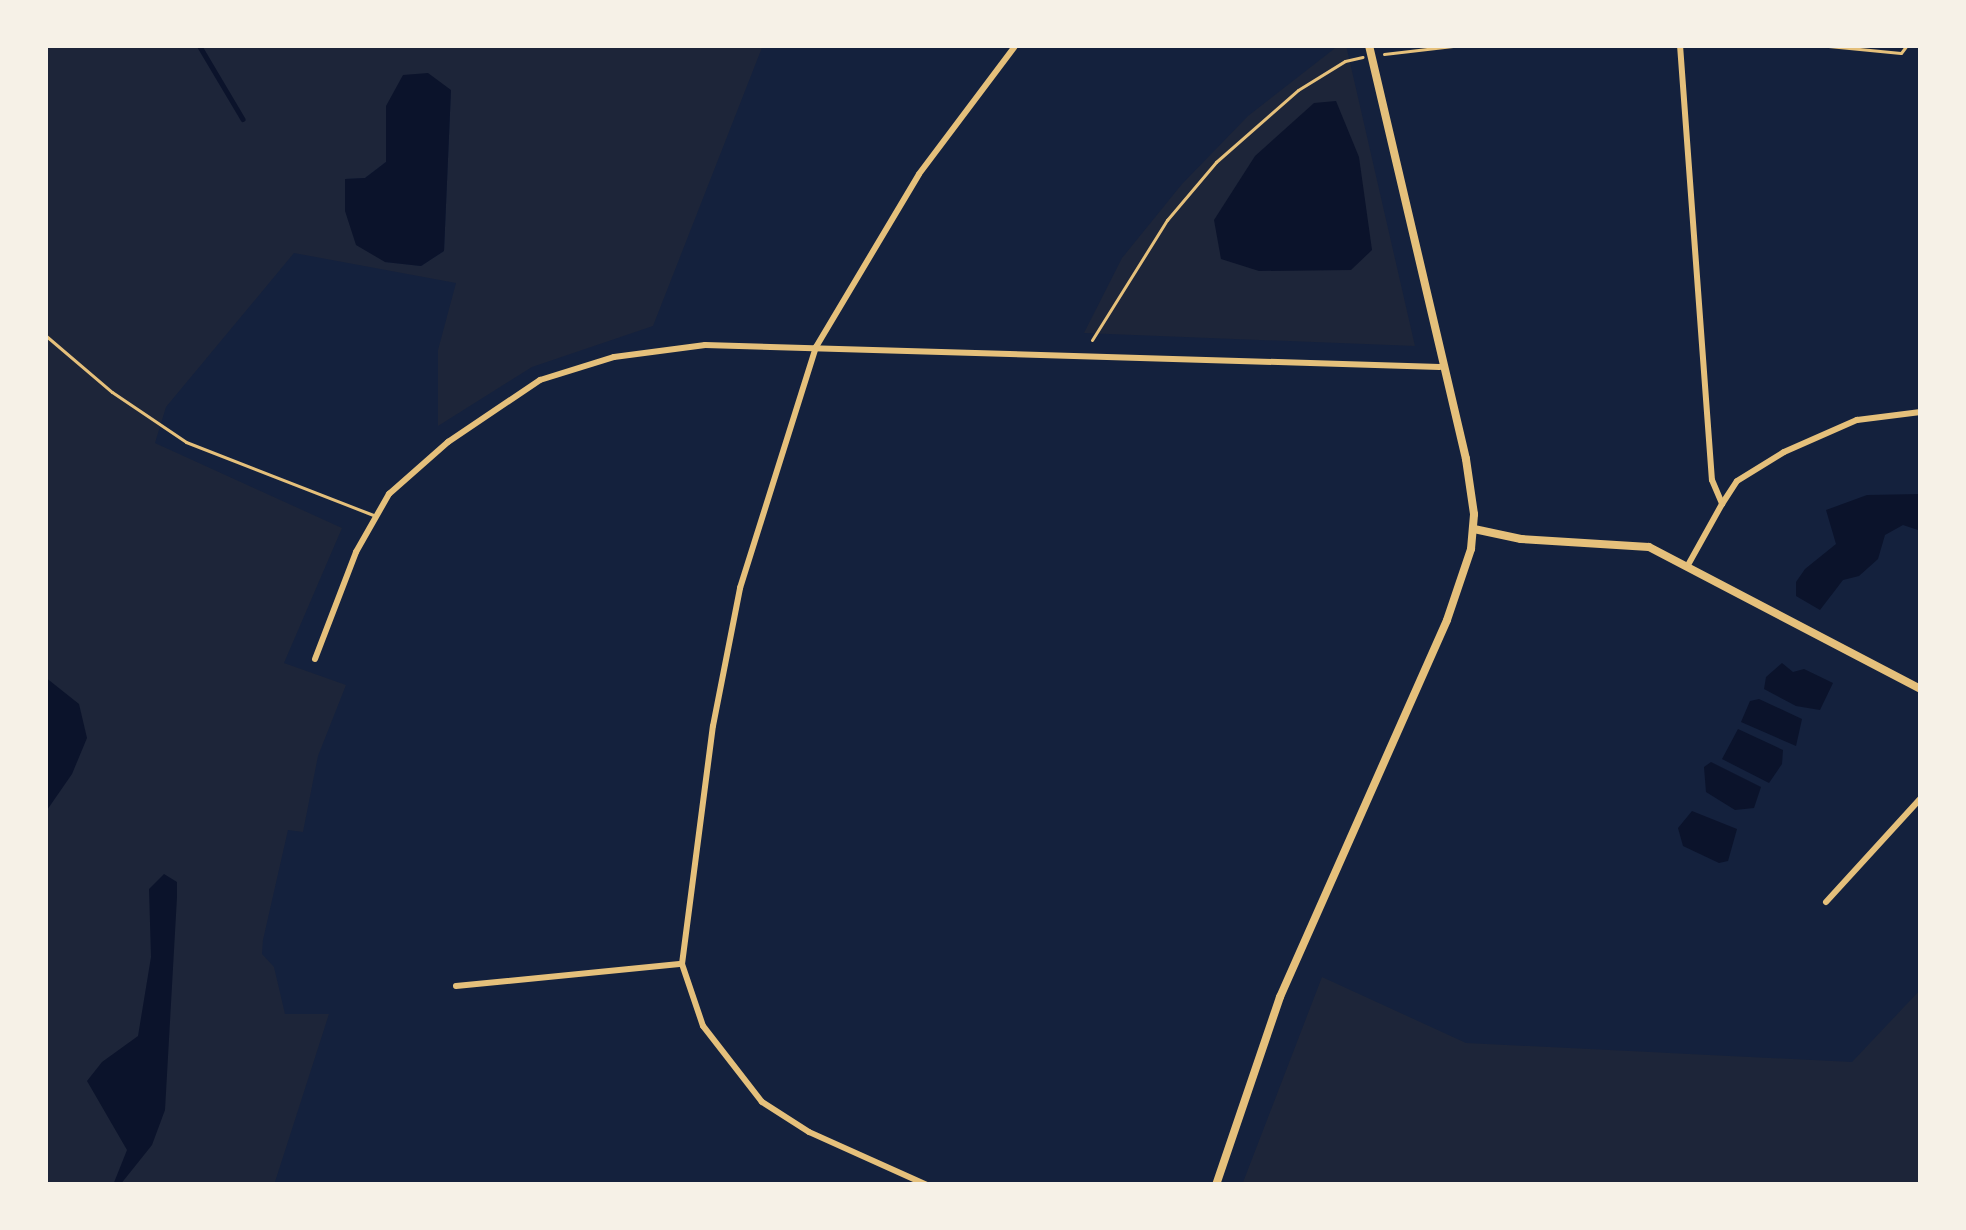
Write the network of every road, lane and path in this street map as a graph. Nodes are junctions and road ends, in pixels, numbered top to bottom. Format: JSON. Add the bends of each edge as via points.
{"nodes":[{"id":1,"x":1016,"y":45,"type":"edge"},
{"id":2,"x":1461,"y":45,"type":"edge"},
{"id":3,"x":1680,"y":45,"type":"edge"},
{"id":4,"x":1818,"y":45,"type":"edge"},
{"id":5,"x":1907,"y":45,"type":"edge"},
{"id":6,"x":1370,"y":50,"type":"edge"},
{"id":7,"x":45,"y":335,"type":"edge"},
{"id":8,"x":1093,"y":340,"type":"dead end"},
{"id":9,"x":816,"y":347,"type":"junction"},
{"id":10,"x":1440,"y":367,"type":"junction"},
{"id":11,"x":1921,"y":412,"type":"edge"},
{"id":12,"x":1722,"y":504,"type":"junction"},
{"id":13,"x":373,"y":515,"type":"junction"},
{"id":14,"x":1474,"y":529,"type":"junction"},
{"id":15,"x":1688,"y":565,"type":"junction"},
{"id":16,"x":315,"y":659,"type":"dead end"},
{"id":17,"x":1921,"y":689,"type":"edge"},
{"id":18,"x":1921,"y":798,"type":"edge"},
{"id":19,"x":1826,"y":902,"type":"dead end"},
{"id":20,"x":682,"y":964,"type":"junction"},
{"id":21,"x":455,"y":986,"type":"dead end"},
{"id":22,"x":926,"y":1185,"type":"edge"},
{"id":23,"x":1216,"y":1185,"type":"edge"}],
"edges":[{"from":1,"to":9,"type":"street","via":[[919,174]]},
{"from":2,"to":6,"type":"path"},
{"from":3,"to":12,"type":"street","via":[[1712,480]]},
{"from":4,"to":5,"type":"path","via":[[1901,53]]},
{"from":6,"to":8,"type":"path","via":[[1298,90],[1216,162],[1167,220]]},
{"from":6,"to":10,"type":"street"},
{"from":7,"to":13,"type":"lane","via":[[186,442]]},
{"from":9,"to":10,"type":"street"},
{"from":9,"to":13,"type":"street","via":[[705,345],[614,357],[540,380],[448,442]]},
{"from":9,"to":20,"type":"street","via":[[740,588]]},
{"from":10,"to":14,"type":"street","via":[[1466,459]]},
{"from":11,"to":12,"type":"street","via":[[1857,420],[1784,452],[1737,481]]},
{"from":12,"to":15,"type":"street"},
{"from":13,"to":16,"type":"street"},
{"from":14,"to":15,"type":"street","via":[[1641,544]]},
{"from":14,"to":23,"type":"street","via":[[1448,620],[1280,997]]},
{"from":15,"to":17,"type":"street"},
{"from":18,"to":19,"type":"street"},
{"from":20,"to":21,"type":"street"},
{"from":20,"to":22,"type":"street","via":[[703,1026],[762,1102]]}]}
